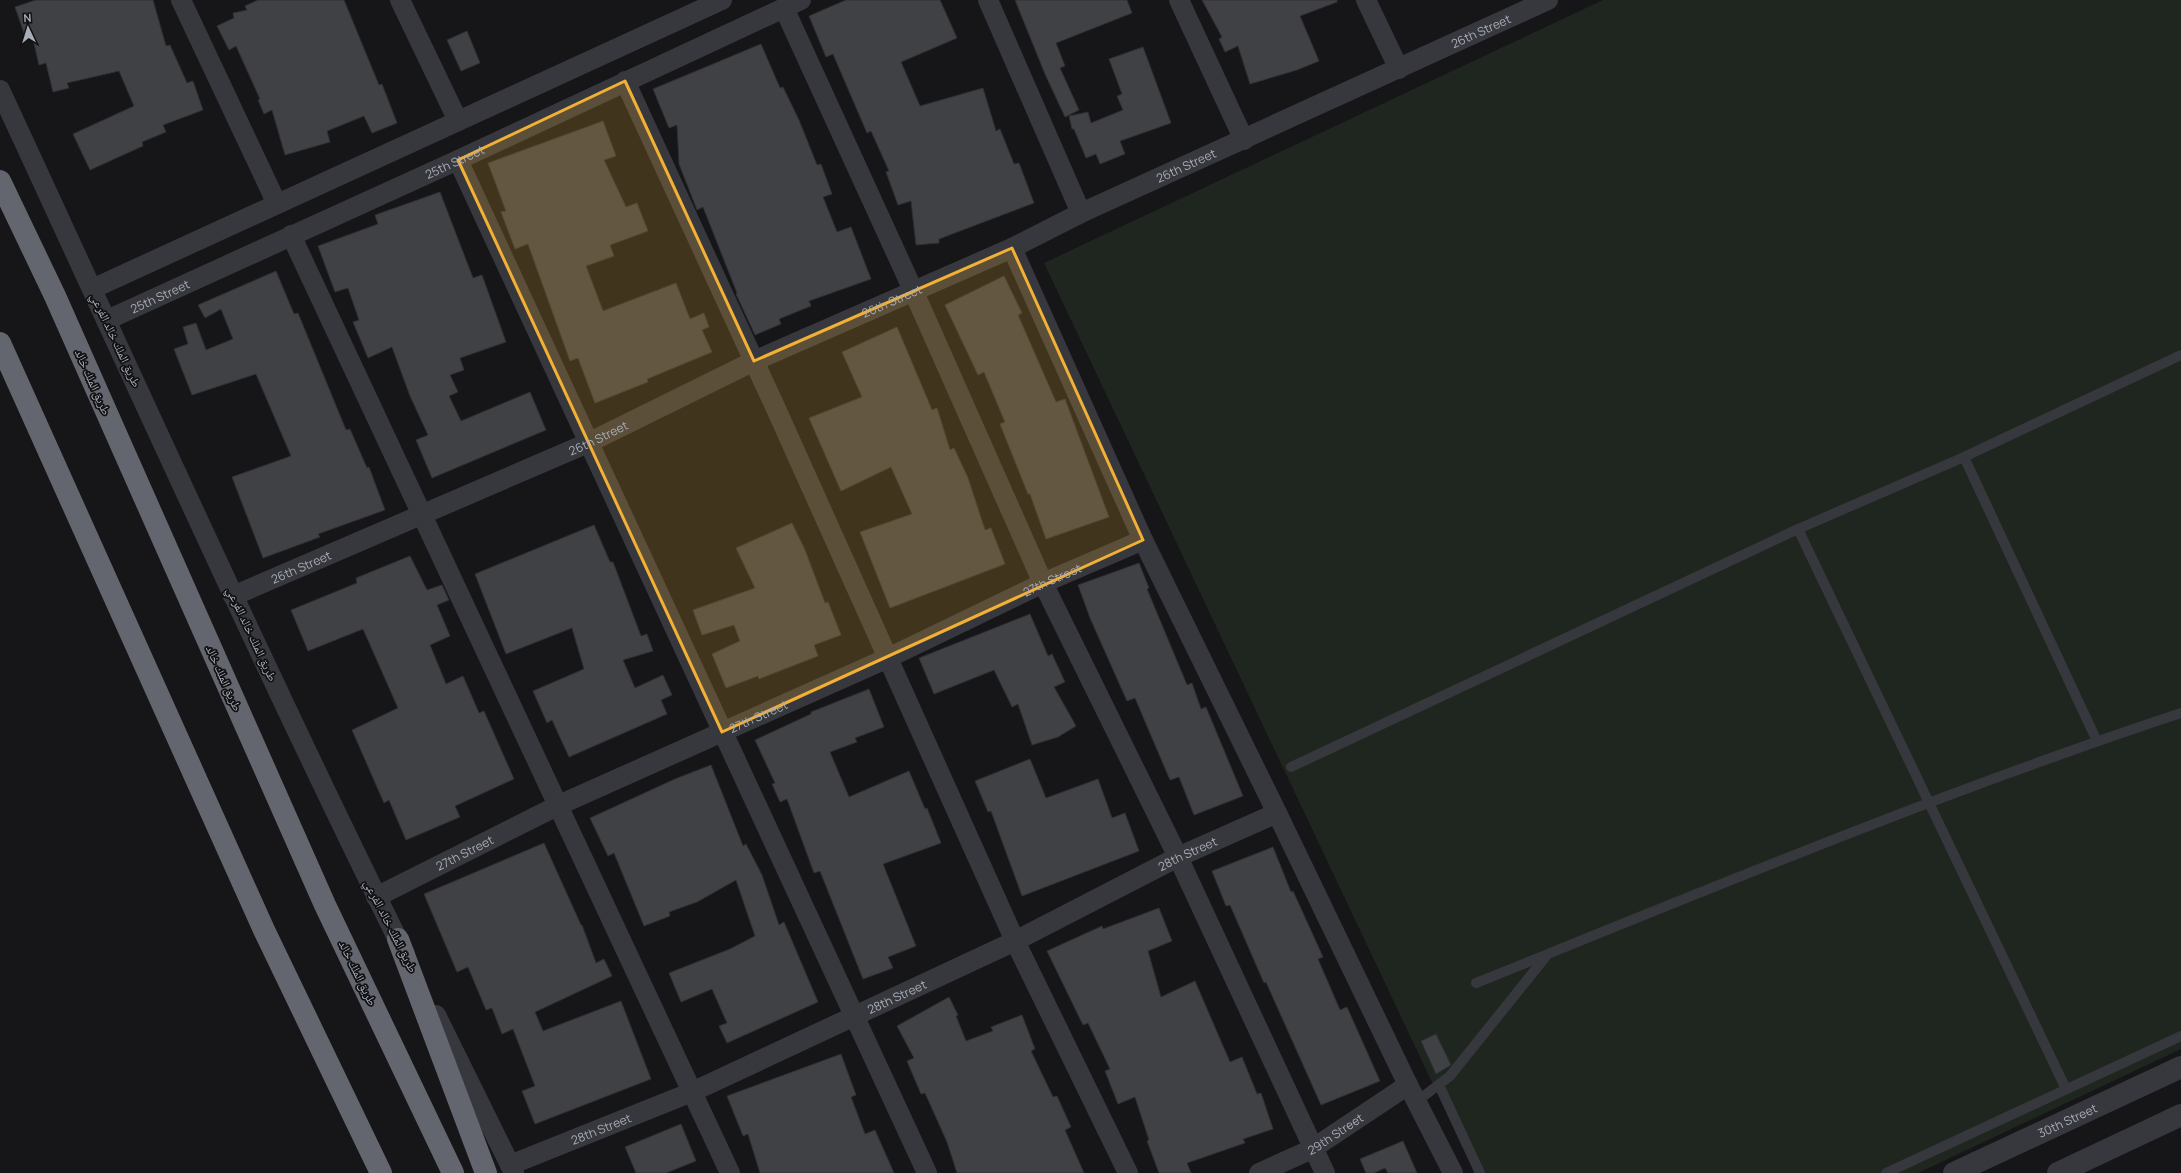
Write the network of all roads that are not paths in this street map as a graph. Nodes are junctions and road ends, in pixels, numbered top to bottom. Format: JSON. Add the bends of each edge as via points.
{"nodes":[{"id":1,"x":181,"y":0,"type":"edge"},
{"id":2,"x":400,"y":0,"type":"edge"},
{"id":3,"x":722,"y":0,"type":"edge"},
{"id":4,"x":988,"y":0,"type":"edge"},
{"id":5,"x":1179,"y":0,"type":"edge"},
{"id":6,"x":1366,"y":0,"type":"edge"},
{"id":7,"x":1548,"y":0,"type":"edge"},
{"id":8,"x":792,"y":4,"type":"edge"},
{"id":9,"x":1399,"y":69,"type":"junction"},
{"id":10,"x":625,"y":81,"type":"junction"},
{"id":11,"x":0,"y":90,"type":"edge"},
{"id":12,"x":458,"y":122,"type":"junction"},
{"id":13,"x":1244,"y":140,"type":"junction"},
{"id":14,"x":458,"y":160,"type":"junction"},
{"id":15,"x":0,"y":181,"type":"edge"},
{"id":16,"x":277,"y":204,"type":"junction"},
{"id":17,"x":1081,"y":213,"type":"junction"},
{"id":18,"x":291,"y":235,"type":"junction"},
{"id":19,"x":1012,"y":248,"type":"junction"},
{"id":20,"x":92,"y":289,"type":"junction"},
{"id":21,"x":913,"y":290,"type":"junction"},
{"id":22,"x":107,"y":320,"type":"junction"},
{"id":23,"x":0,"y":343,"type":"edge"},
{"id":24,"x":2181,"y":355,"type":"edge"},
{"id":25,"x":754,"y":361,"type":"junction"},
{"id":26,"x":588,"y":443,"type":"junction"},
{"id":27,"x":1964,"y":456,"type":"junction"},
{"id":28,"x":423,"y":515,"type":"junction"},
{"id":29,"x":1798,"y":529,"type":"junction"},
{"id":30,"x":1143,"y":540,"type":"junction"},
{"id":31,"x":1043,"y":583,"type":"junction"},
{"id":32,"x":233,"y":596,"type":"junction"},
{"id":33,"x":888,"y":658,"type":"junction"},
{"id":34,"x":2181,"y":713,"type":"edge"},
{"id":35,"x":722,"y":732,"type":"junction"},
{"id":36,"x":2097,"y":741,"type":"junction"},
{"id":37,"x":1291,"y":767,"type":"dead end"},
{"id":38,"x":1928,"y":803,"type":"junction"},
{"id":39,"x":559,"y":805,"type":"junction"},
{"id":40,"x":1277,"y":813,"type":"junction"},
{"id":41,"x":1178,"y":857,"type":"junction"},
{"id":42,"x":376,"y":897,"type":"junction"},
{"id":43,"x":398,"y":939,"type":"junction"},
{"id":44,"x":1015,"y":941,"type":"junction"},
{"id":45,"x":1548,"y":954,"type":"junction"},
{"id":46,"x":1476,"y":983,"type":"dead end"},
{"id":47,"x":856,"y":1017,"type":"junction"},
{"id":48,"x":2181,"y":1036,"type":"edge"},
{"id":49,"x":2181,"y":1067,"type":"edge"},
{"id":50,"x":1439,"y":1085,"type":"junction"},
{"id":51,"x":2066,"y":1089,"type":"junction"},
{"id":52,"x":692,"y":1092,"type":"junction"},
{"id":53,"x":1412,"y":1094,"type":"junction"},
{"id":54,"x":2181,"y":1115,"type":"edge"},
{"id":55,"x":1312,"y":1149,"type":"junction"},
{"id":56,"x":512,"y":1169,"type":"edge"},
{"id":57,"x":381,"y":1173,"type":"edge"},
{"id":58,"x":453,"y":1173,"type":"edge"},
{"id":59,"x":486,"y":1173,"type":"edge"},
{"id":60,"x":730,"y":1173,"type":"edge"},
{"id":61,"x":928,"y":1173,"type":"edge"},
{"id":62,"x":1128,"y":1173,"type":"edge"},
{"id":63,"x":1259,"y":1173,"type":"edge"},
{"id":64,"x":1325,"y":1173,"type":"edge"},
{"id":65,"x":1453,"y":1173,"type":"edge"},
{"id":66,"x":1480,"y":1173,"type":"edge"},
{"id":67,"x":1886,"y":1173,"type":"edge"},
{"id":68,"x":1954,"y":1173,"type":"edge"},
{"id":69,"x":2058,"y":1173,"type":"edge"}],
"edges":[{"from":1,"to":16,"type":"street"},
{"from":2,"to":12,"type":"street"},
{"from":3,"to":12,"type":"street"},
{"from":4,"to":17,"type":"street"},
{"from":5,"to":13,"type":"street"},
{"from":6,"to":9,"type":"street"},
{"from":7,"to":9,"type":"street","name":"26th Street"},
{"from":8,"to":10,"type":"street","name":"25th Street"},
{"from":8,"to":21,"type":"street"},
{"from":9,"to":13,"type":"street","name":"26th Street"},
{"from":10,"to":14,"type":"street","name":"25th Street"},
{"from":10,"to":25,"type":"street"},
{"from":11,"to":20,"type":"street","name":"طريق الملك خالد الفرعي"},
{"from":12,"to":16,"type":"street"},
{"from":13,"to":17,"type":"street","name":"26th Street"},
{"from":14,"to":18,"type":"street","name":"25th Street"},
{"from":14,"to":26,"type":"street"},
{"from":15,"to":58,"type":"highway","name":"طريق الملك خالد","via":[[55,296],[325,905]]},
{"from":16,"to":20,"type":"street"},
{"from":17,"to":19,"type":"street","name":"26th Street"},
{"from":18,"to":22,"type":"street","name":"25th Street"},
{"from":18,"to":28,"type":"street"},
{"from":19,"to":21,"type":"street","name":"26th Street"},
{"from":19,"to":30,"type":"street"},
{"from":20,"to":22,"type":"street","name":"طريق الملك خالد الفرعي"},
{"from":21,"to":25,"type":"street","name":"26th Street"},
{"from":21,"to":31,"type":"street"},
{"from":22,"to":32,"type":"street","name":"طريق الملك خالد الفرعي"},
{"from":23,"to":57,"type":"highway","via":[[264,930]]},
{"from":24,"to":27,"type":"lane"},
{"from":25,"to":26,"type":"street","name":"26th Street"},
{"from":25,"to":33,"type":"street"},
{"from":26,"to":28,"type":"street","name":"26th Street"},
{"from":26,"to":35,"type":"street"},
{"from":27,"to":29,"type":"lane"},
{"from":27,"to":36,"type":"lane"},
{"from":28,"to":32,"type":"street","name":"26th Street"},
{"from":28,"to":39,"type":"street"},
{"from":29,"to":37,"type":"lane"},
{"from":29,"to":38,"type":"lane"},
{"from":30,"to":31,"type":"street","name":"27th Street"},
{"from":30,"to":40,"type":"street"},
{"from":31,"to":33,"type":"street","name":"27th Street"},
{"from":31,"to":41,"type":"street"},
{"from":32,"to":42,"type":"street","name":"طريق الملك خالد الفرعي"},
{"from":33,"to":35,"type":"street","name":"27th Street"},
{"from":33,"to":44,"type":"street"},
{"from":34,"to":36,"type":"lane"},
{"from":35,"to":39,"type":"street","name":"27th Street"},
{"from":35,"to":47,"type":"street"},
{"from":36,"to":38,"type":"lane"},
{"from":38,"to":45,"type":"lane"},
{"from":38,"to":51,"type":"lane"},
{"from":39,"to":42,"type":"street","name":"27th Street"},
{"from":39,"to":52,"type":"street"},
{"from":40,"to":41,"type":"street","name":"28th Street"},
{"from":40,"to":53,"type":"street"},
{"from":41,"to":44,"type":"street","name":"28th Street"},
{"from":41,"to":55,"type":"street"},
{"from":42,"to":43,"type":"street","name":"طريق الملك خالد الفرعي"},
{"from":43,"to":56,"type":"street","name":"طريق الملك خالد الفرعي"},
{"from":43,"to":59,"type":"highway"},
{"from":44,"to":47,"type":"street","name":"28th Street"},
{"from":44,"to":62,"type":"street"},
{"from":45,"to":46,"type":"lane"},
{"from":45,"to":50,"type":"lane","via":[[1450,1076]]},
{"from":47,"to":52,"type":"street","name":"28th Street"},
{"from":47,"to":61,"type":"street"},
{"from":48,"to":51,"type":"lane"},
{"from":49,"to":68,"type":"street","name":"30th Street"},
{"from":50,"to":53,"type":"lane"},
{"from":50,"to":66,"type":"lane"},
{"from":51,"to":67,"type":"lane"},
{"from":52,"to":56,"type":"street","name":"28th Street"},
{"from":52,"to":60,"type":"street"},
{"from":53,"to":55,"type":"street","name":"29th Street"},
{"from":53,"to":65,"type":"street"},
{"from":54,"to":69,"type":"street"},
{"from":55,"to":63,"type":"street","name":"29th Street"},
{"from":55,"to":64,"type":"street"}]}
